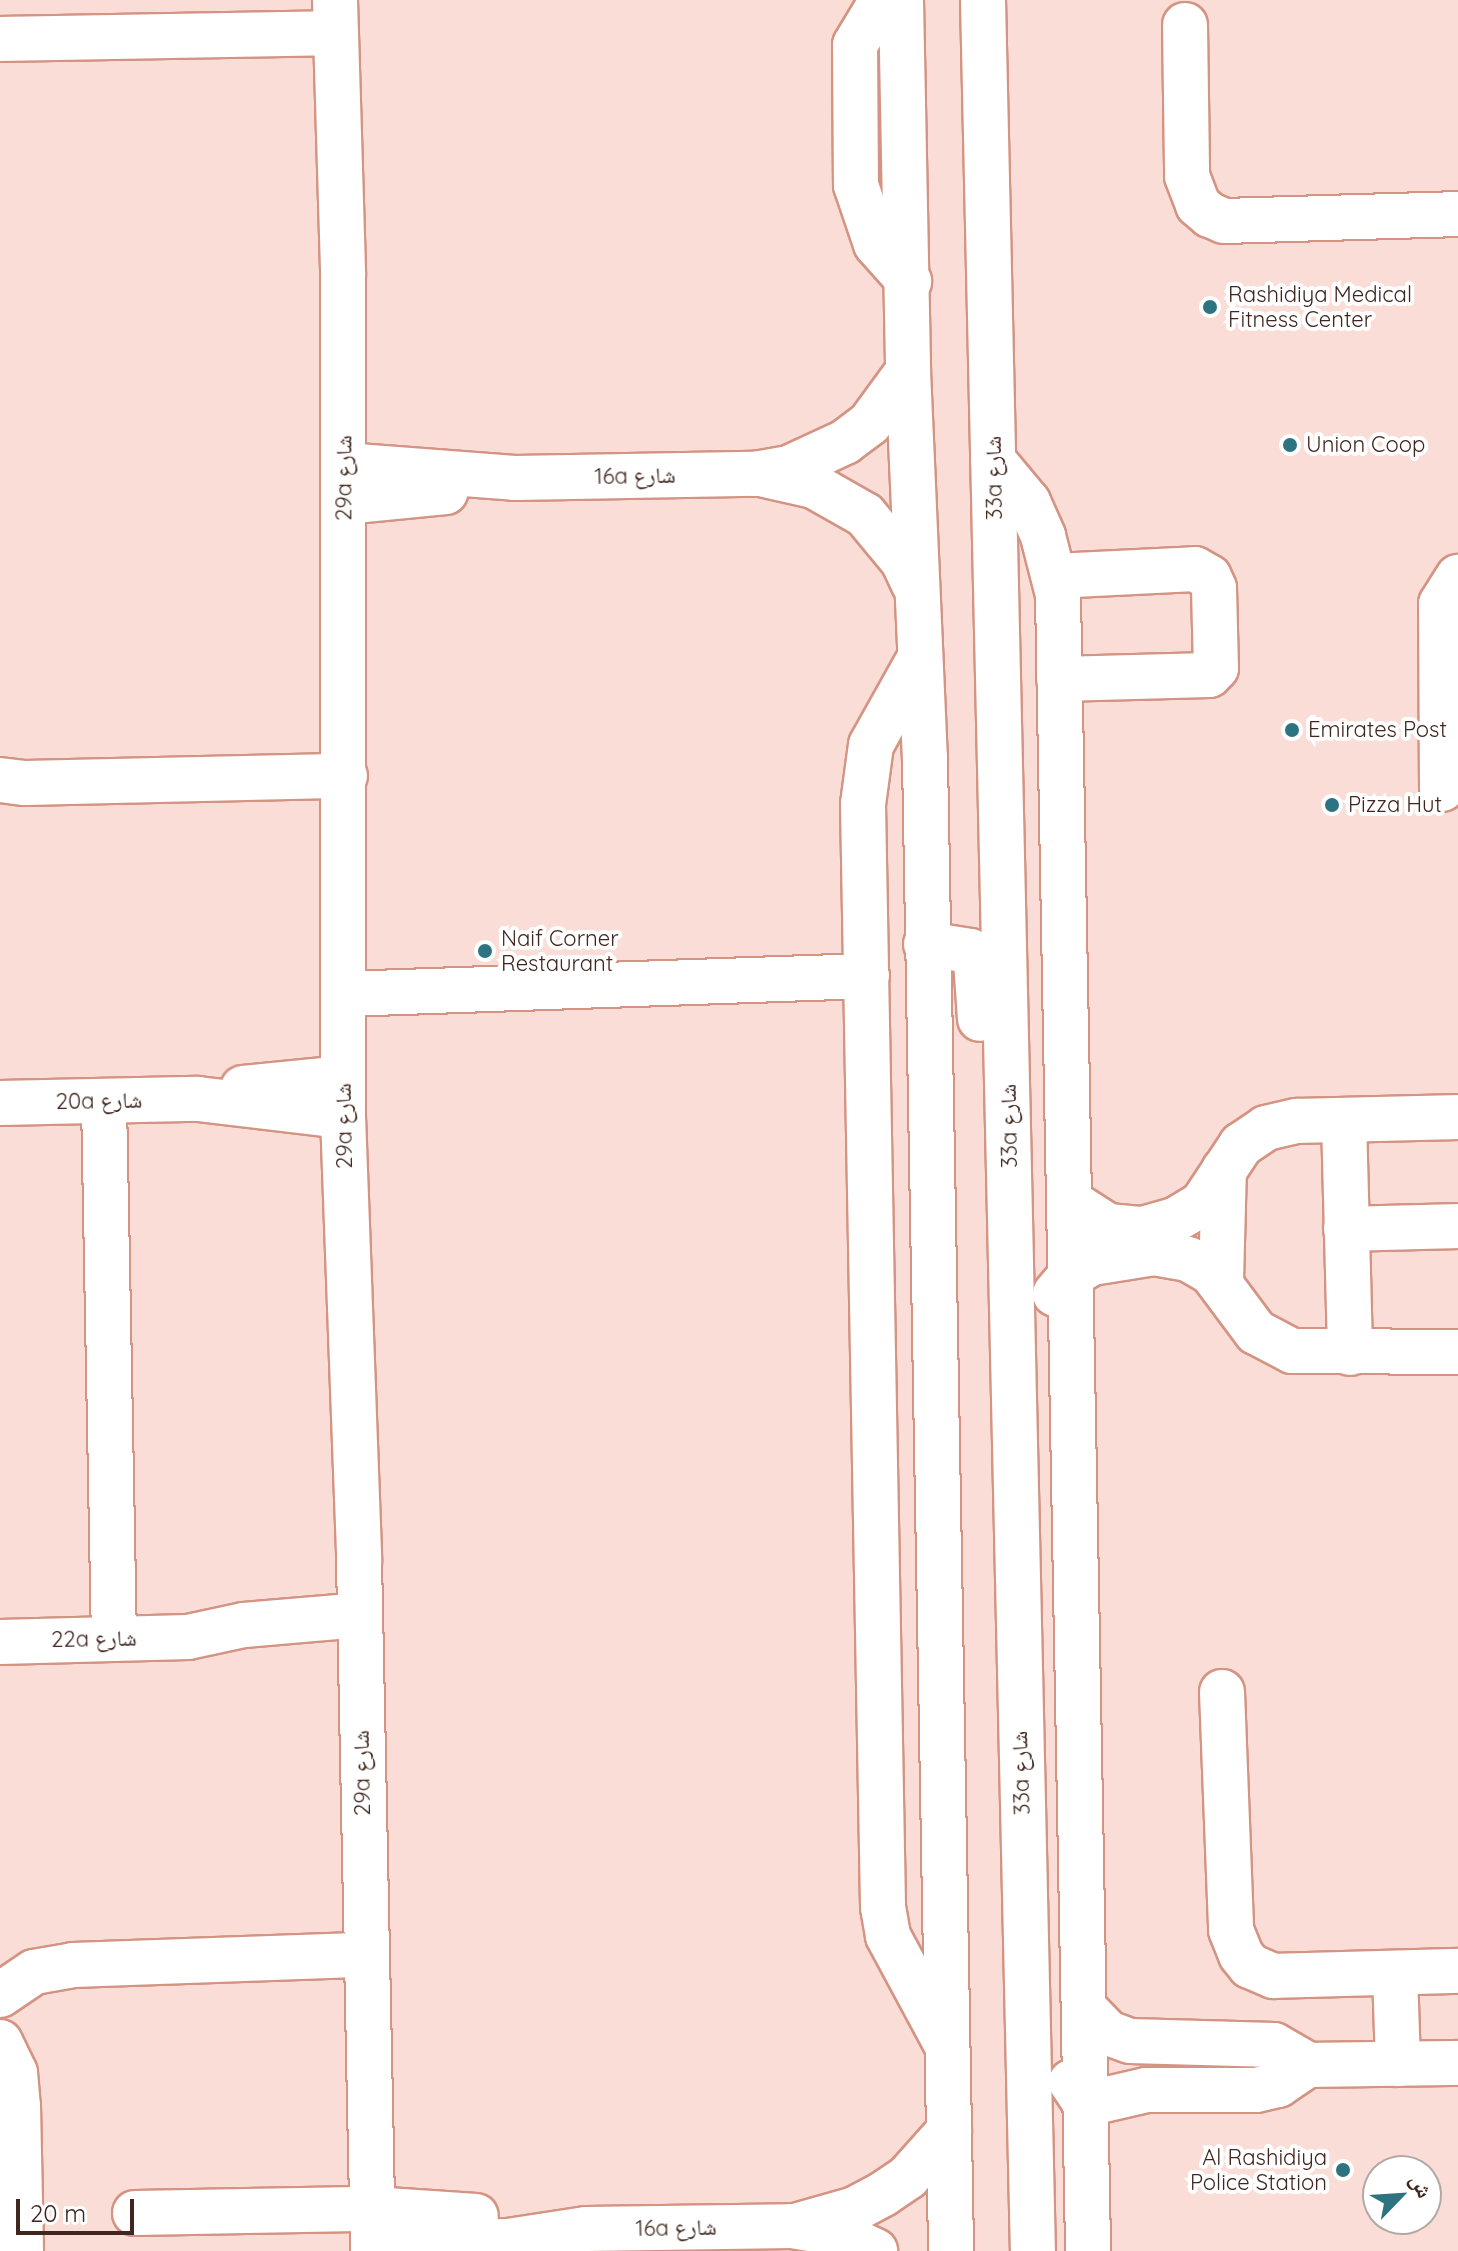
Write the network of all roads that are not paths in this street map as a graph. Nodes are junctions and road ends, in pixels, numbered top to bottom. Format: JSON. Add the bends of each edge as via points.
{"nodes":[{"id":1,"x":882,"y":0,"type":"edge"},
{"id":2,"x":901,"y":0,"type":"edge"},
{"id":3,"x":983,"y":0,"type":"edge"},
{"id":4,"x":335,"y":16,"type":"edge"},
{"id":5,"x":1185,"y":25,"type":"dead end"},
{"id":6,"x":0,"y":39,"type":"edge"},
{"id":7,"x":1458,"y":214,"type":"edge"},
{"id":8,"x":909,"y":281,"type":"junction"},
{"id":9,"x":908,"y":371,"type":"junction"},
{"id":10,"x":993,"y":460,"type":"junction"},
{"id":11,"x":755,"y":474,"type":"junction"},
{"id":12,"x":344,"y":484,"type":"junction"},
{"id":13,"x":1054,"y":576,"type":"junction"},
{"id":14,"x":1458,"y":577,"type":"edge"},
{"id":15,"x":915,"y":588,"type":"junction"},
{"id":16,"x":918,"y":661,"type":"junction"},
{"id":17,"x":1059,"y":679,"type":"junction"},
{"id":18,"x":345,"y":776,"type":"junction"},
{"id":19,"x":0,"y":780,"type":"edge"},
{"id":20,"x":1442,"y":789,"type":"dead end"},
{"id":21,"x":926,"y":944,"type":"junction"},
{"id":22,"x":867,"y":976,"type":"junction"},
{"id":23,"x":344,"y":994,"type":"junction"},
{"id":24,"x":343,"y":1097,"type":"junction"},
{"id":25,"x":104,"y":1101,"type":"junction"},
{"id":26,"x":0,"y":1103,"type":"edge"},
{"id":27,"x":1458,"y":1117,"type":"edge"},
{"id":28,"x":1010,"y":1120,"type":"junction"},
{"id":29,"x":1344,"y":1120,"type":"junction"},
{"id":30,"x":1224,"y":1170,"type":"junction"},
{"id":31,"x":1069,"y":1201,"type":"junction"},
{"id":32,"x":930,"y":1216,"type":"junction"},
{"id":33,"x":1458,"y":1226,"type":"edge"},
{"id":34,"x":1346,"y":1229,"type":"junction"},
{"id":35,"x":1070,"y":1276,"type":"junction"},
{"id":36,"x":1221,"y":1281,"type":"junction"},
{"id":37,"x":874,"y":1303,"type":"junction"},
{"id":38,"x":1009,"y":1347,"type":"junction"},
{"id":39,"x":1458,"y":1352,"type":"edge"},
{"id":40,"x":1350,"y":1353,"type":"junction"},
{"id":41,"x":360,"y":1633,"type":"junction"},
{"id":42,"x":114,"y":1639,"type":"junction"},
{"id":43,"x":0,"y":1642,"type":"edge"},
{"id":44,"x":1222,"y":1692,"type":"dead end"},
{"id":45,"x":364,"y":1955,"type":"junction"},
{"id":46,"x":1458,"y":1971,"type":"edge"},
{"id":47,"x":1395,"y":1973,"type":"junction"},
{"id":48,"x":0,"y":1995,"type":"edge"},
{"id":49,"x":1084,"y":2008,"type":"junction"},
{"id":50,"x":1029,"y":2021,"type":"junction"},
{"id":51,"x":0,"y":2042,"type":"edge"},
{"id":52,"x":948,"y":2048,"type":"junction"},
{"id":53,"x":1458,"y":2063,"type":"edge"},
{"id":54,"x":1398,"y":2064,"type":"junction"},
{"id":55,"x":1308,"y":2065,"type":"junction"},
{"id":56,"x":1086,"y":2104,"type":"junction"},
{"id":57,"x":949,"y":2131,"type":"junction"},
{"id":58,"x":135,"y":2213,"type":"dead end"},
{"id":59,"x":792,"y":2226,"type":"junction"},
{"id":60,"x":372,"y":2235,"type":"edge"},
{"id":61,"x":580,"y":2237,"type":"edge"},
{"id":62,"x":21,"y":2251,"type":"edge"},
{"id":63,"x":875,"y":2251,"type":"edge"},
{"id":64,"x":951,"y":2251,"type":"edge"},
{"id":65,"x":1033,"y":2251,"type":"edge"},
{"id":66,"x":1088,"y":2251,"type":"edge"}],
"edges":[{"from":1,"to":8,"type":"street","via":[[855,45],[856,185],[876,244]]},
{"from":2,"to":8,"type":"street"},
{"from":3,"to":10,"type":"street","name":"33a شارع"},
{"from":4,"to":6,"type":"street"},
{"from":4,"to":12,"type":"street","name":"29a شارع"},
{"from":5,"to":7,"type":"street","via":[[1187,176],[1198,205],[1210,215],[1224,221]]},
{"from":8,"to":9,"type":"street"},
{"from":9,"to":11,"type":"street","name":"16a شارع","via":[[870,423],[845,442],[817,459]]},
{"from":9,"to":15,"type":"street"},
{"from":10,"to":13,"type":"street","via":[[1028,502]]},
{"from":10,"to":28,"type":"street","name":"33a شارع"},
{"from":11,"to":12,"type":"street","name":"16a شارع"},
{"from":11,"to":15,"type":"street","name":"16a شارع","via":[[814,486],[865,515],[903,561]]},
{"from":12,"to":18,"type":"street","name":"29a شارع"},
{"from":13,"to":17,"type":"street"},
{"from":13,"to":17,"type":"street","via":[[1195,569],[1209,577],[1214,588],[1216,668],[1209,675]]},
{"from":14,"to":20,"type":"street","via":[[1441,604]]},
{"from":15,"to":16,"type":"street"},
{"from":16,"to":21,"type":"street"},
{"from":16,"to":22,"type":"street","via":[[879,726],[867,761]]},
{"from":17,"to":31,"type":"street"},
{"from":18,"to":19,"type":"street"},
{"from":18,"to":23,"type":"street","name":"29a شارع"},
{"from":21,"to":28,"type":"street","via":[[961,946],[976,960],[986,1085],[998,1111]]},
{"from":21,"to":32,"type":"street"},
{"from":22,"to":23,"type":"street"},
{"from":22,"to":37,"type":"street"},
{"from":23,"to":24,"type":"street","name":"29a شارع"},
{"from":24,"to":25,"type":"street","name":"20a شارع","via":[[271,1083],[198,1099]]},
{"from":24,"to":41,"type":"street","name":"29a شارع"},
{"from":25,"to":26,"type":"street","name":"20a شارع"},
{"from":25,"to":42,"type":"street"},
{"from":27,"to":29,"type":"street"},
{"from":28,"to":38,"type":"street","name":"33a شارع"},
{"from":29,"to":30,"type":"street","via":[[1266,1128],[1241,1145]]},
{"from":29,"to":34,"type":"street"},
{"from":30,"to":31,"type":"street","via":[[1215,1188],[1189,1213],[1143,1229],[1108,1226]]},
{"from":30,"to":36,"type":"street"},
{"from":31,"to":35,"type":"street"},
{"from":32,"to":37,"type":"street"},
{"from":32,"to":52,"type":"street"},
{"from":33,"to":34,"type":"street"},
{"from":34,"to":40,"type":"street"},
{"from":35,"to":36,"type":"street","via":[[1108,1257],[1154,1253],[1198,1263]]},
{"from":35,"to":38,"type":"street"},
{"from":35,"to":49,"type":"street"},
{"from":36,"to":40,"type":"street","via":[[1242,1316],[1273,1344],[1311,1354]]},
{"from":37,"to":52,"type":"street","via":[[884,1919],[893,1948]]},
{"from":38,"to":50,"type":"street","name":"33a شارع"},
{"from":39,"to":40,"type":"street"},
{"from":41,"to":42,"type":"street","name":"22a شارع","via":[[244,1625],[188,1637]]},
{"from":41,"to":45,"type":"street","name":"29a شارع"},
{"from":42,"to":43,"type":"street","name":"22a شارع"},
{"from":44,"to":47,"type":"street","via":[[1231,1930],[1241,1955],[1250,1966],[1274,1976]]},
{"from":45,"to":48,"type":"street","via":[[73,1965],[34,1972]]},
{"from":45,"to":60,"type":"street","name":"29a شارع"},
{"from":46,"to":47,"type":"street"},
{"from":47,"to":54,"type":"street"},
{"from":49,"to":55,"type":"street","via":[[1108,2033],[1130,2041],[1274,2045]]},
{"from":49,"to":56,"type":"street"},
{"from":50,"to":56,"type":"street"},
{"from":50,"to":65,"type":"street","name":"33a شارع"},
{"from":51,"to":62,"type":"street","via":[[15,2073]]},
{"from":52,"to":57,"type":"street"},
{"from":53,"to":54,"type":"street"},
{"from":54,"to":55,"type":"street"},
{"from":55,"to":56,"type":"street","via":[[1278,2085],[1256,2090],[1146,2090]]},
{"from":56,"to":66,"type":"street"},
{"from":57,"to":59,"type":"street","name":"16a شارع","via":[[908,2177],[883,2194],[824,2220]]},
{"from":57,"to":64,"type":"street"},
{"from":58,"to":60,"type":"street","name":"16a شارع"},
{"from":59,"to":61,"type":"street","name":"16a شارع"},
{"from":59,"to":63,"type":"street","name":"16a شارع","via":[[839,2234]]},
{"from":60,"to":61,"type":"street","name":"16a شارع","via":[[508,2218]]}]}
